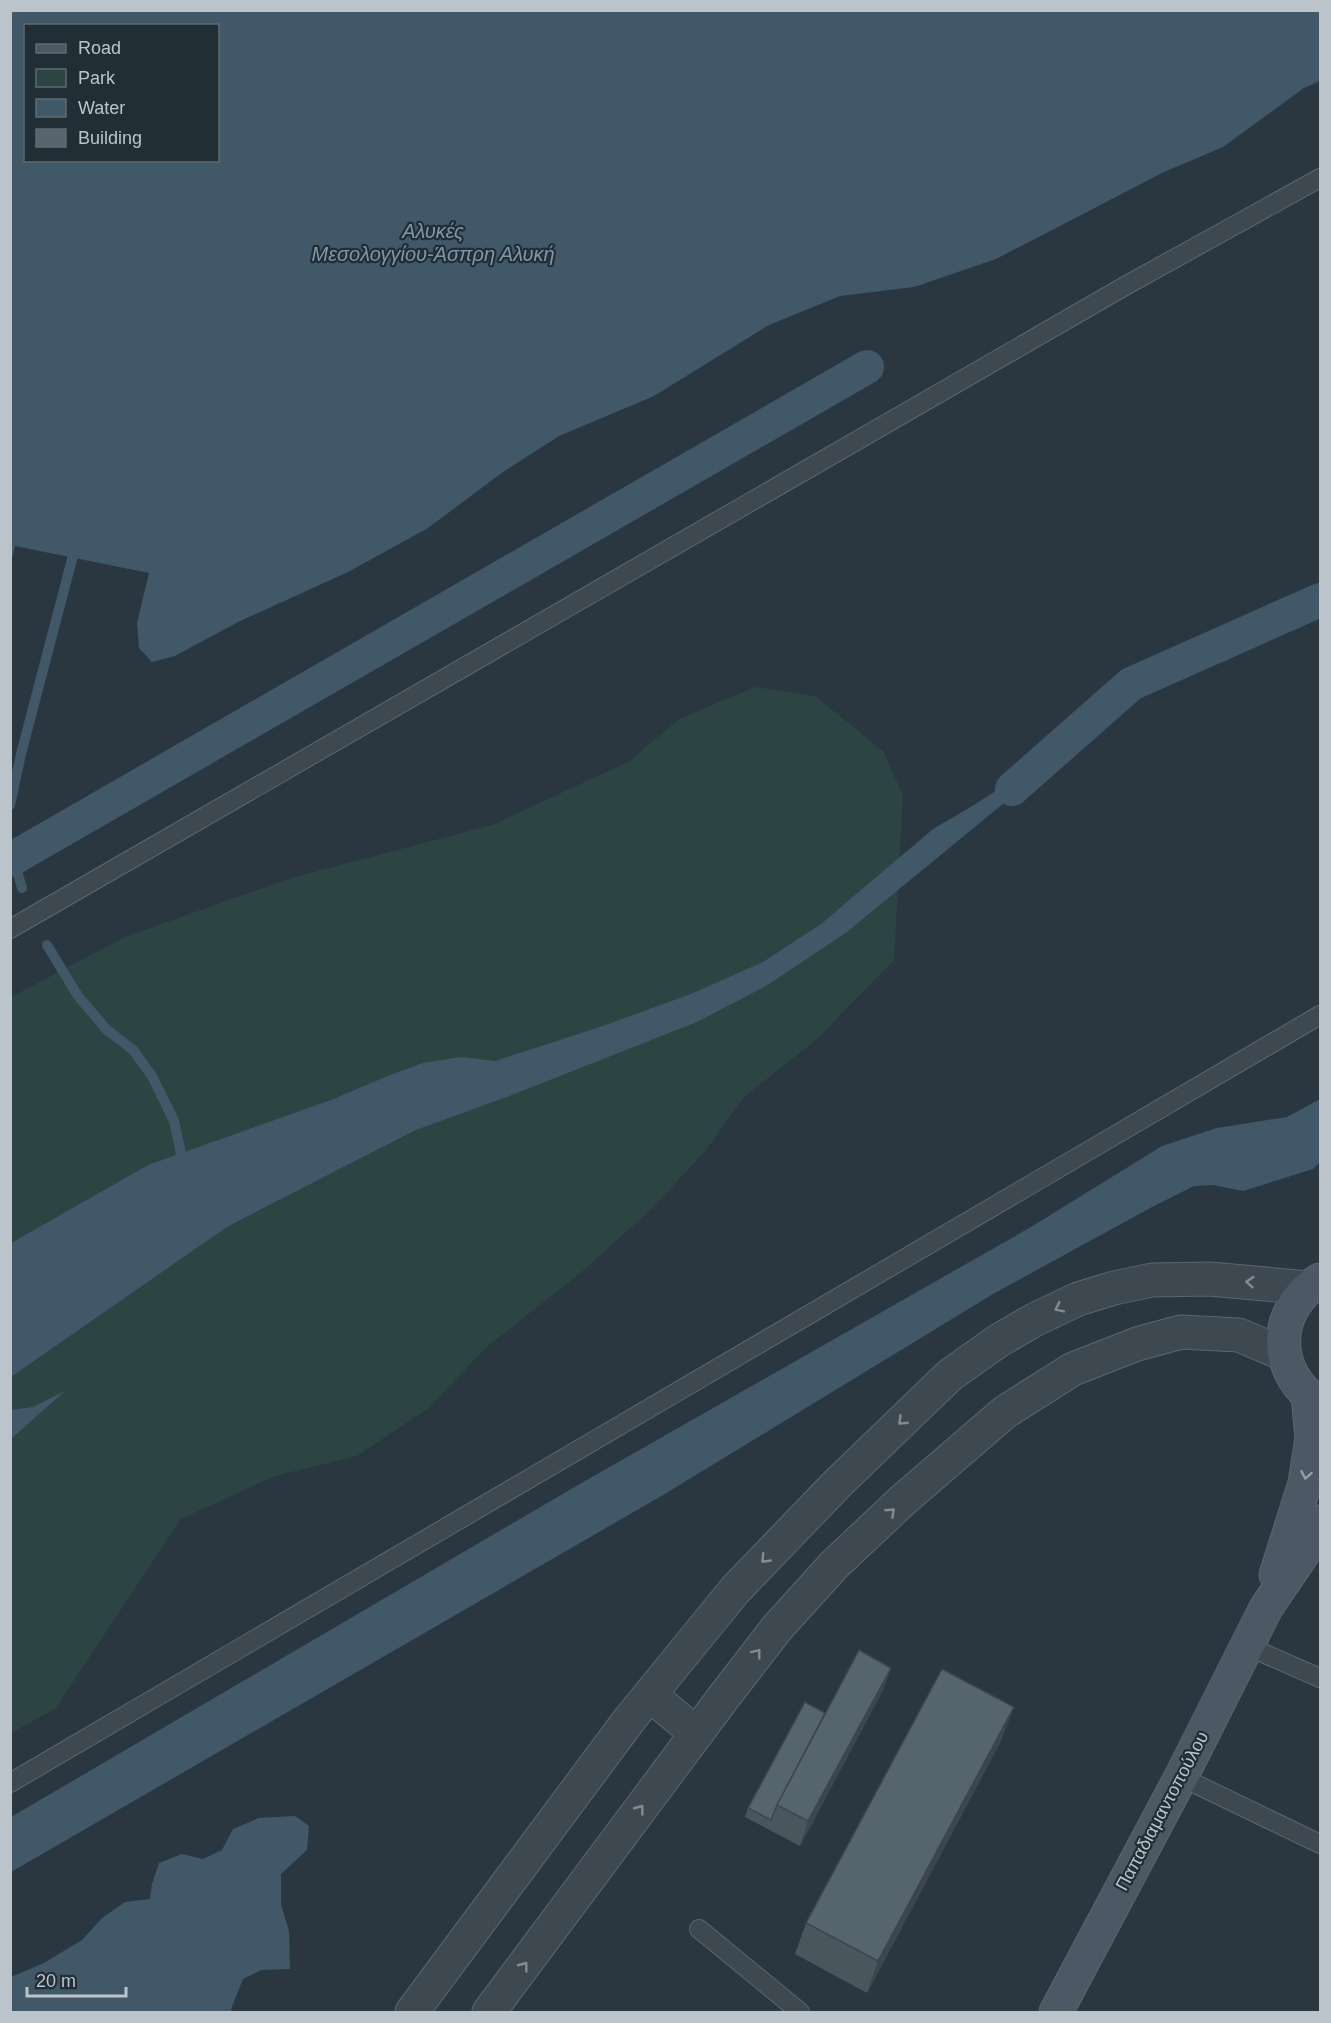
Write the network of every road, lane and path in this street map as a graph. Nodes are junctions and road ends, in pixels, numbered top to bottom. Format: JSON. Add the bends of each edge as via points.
{"nodes":[{"id":1,"x":1320,"y":178,"type":"edge"},
{"id":2,"x":10,"y":929,"type":"edge"},
{"id":3,"x":1320,"y":1015,"type":"edge"},
{"id":4,"x":1314,"y":1284,"type":"edge"},
{"id":5,"x":1284,"y":1354,"type":"junction"},
{"id":6,"x":1314,"y":1400,"type":"edge"},
{"id":7,"x":1320,"y":1522,"type":"edge"},
{"id":8,"x":1266,"y":1608,"type":"junction"},
{"id":9,"x":1247,"y":1646,"type":"junction"},
{"id":10,"x":1320,"y":1678,"type":"edge"},
{"id":11,"x":650,"y":1695,"type":"junction"},
{"id":12,"x":696,"y":1733,"type":"junction"},
{"id":13,"x":1181,"y":1777,"type":"junction"},
{"id":14,"x":10,"y":1783,"type":"edge"},
{"id":15,"x":1320,"y":1844,"type":"edge"},
{"id":16,"x":699,"y":1929,"type":"dead end"},
{"id":17,"x":412,"y":2013,"type":"edge"},
{"id":18,"x":489,"y":2013,"type":"edge"},
{"id":19,"x":800,"y":2013,"type":"edge"},
{"id":20,"x":1056,"y":2013,"type":"edge"}],
"edges":[{"from":1,"to":2,"type":"lane","via":[[1115,292]]},
{"from":3,"to":14,"type":"lane"},
{"from":4,"to":5,"type":"main road","via":[[1293,1306],[1284,1329]]},
{"from":4,"to":11,"type":"street","one_way":true,"via":[[1152,1280],[1078,1299],[998,1341],[950,1375],[836,1485],[735,1590]]},
{"from":5,"to":6,"type":"main road","via":[[1292,1377]]},
{"from":12,"to":5,"type":"street","one_way":true,"via":[[777,1629],[834,1565],[1005,1412],[1038,1390],[1108,1354],[1181,1332],[1239,1335]]},
{"from":6,"to":8,"type":"main road","name":"Παπαδιαμαντοπούλου","one_way":true,"via":[[1305,1483]]},
{"from":7,"to":8,"type":"main road","name":"Παπαδιαμαντοπούλου","via":[[1313,1539]]},
{"from":8,"to":9,"type":"main road","name":"Παπαδιαμαντοπούλου"},
{"from":9,"to":10,"type":"lane"},
{"from":9,"to":13,"type":"main road","name":"Παπαδιαμαντοπούλου"},
{"from":11,"to":12,"type":"street"},
{"from":11,"to":17,"type":"street"},
{"from":18,"to":12,"type":"street","one_way":true},
{"from":13,"to":15,"type":"lane"},
{"from":13,"to":20,"type":"main road","name":"Παπαδιαμαντοπούλου"},
{"from":16,"to":19,"type":"lane"}]}
